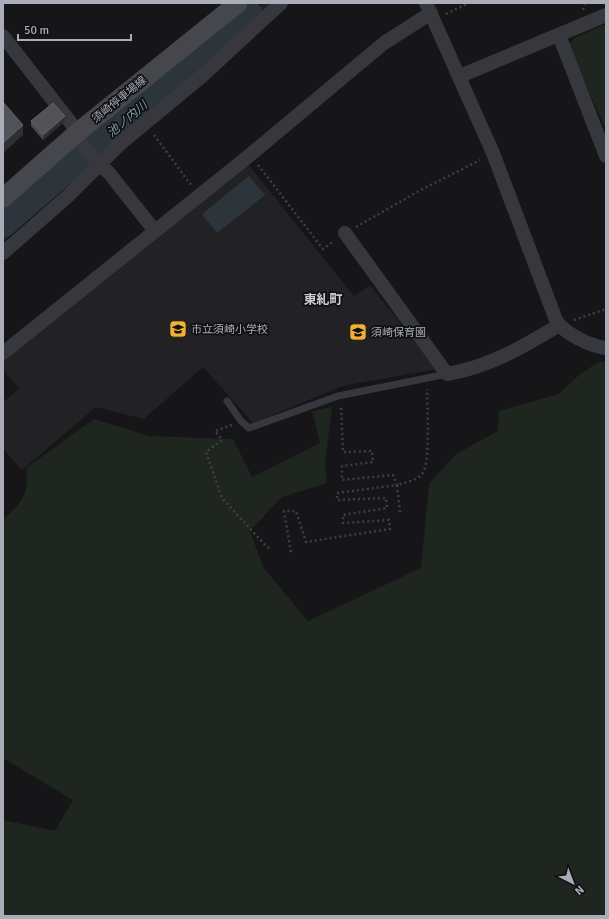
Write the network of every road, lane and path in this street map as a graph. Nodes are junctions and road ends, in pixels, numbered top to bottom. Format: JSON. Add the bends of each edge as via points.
{"nodes":[{"id":1,"x":238,"y":3,"type":"edge"},
{"id":2,"x":281,"y":3,"type":"edge"},
{"id":3,"x":469,"y":3,"type":"edge"},
{"id":4,"x":430,"y":12,"type":"edge"},
{"id":5,"x":606,"y":15,"type":"edge"},
{"id":6,"x":559,"y":35,"type":"junction"},
{"id":7,"x":3,"y":36,"type":"edge"},
{"id":8,"x":460,"y":76,"type":"junction"},
{"id":9,"x":145,"y":123,"type":"junction"},
{"id":10,"x":78,"y":138,"type":"junction"},
{"id":11,"x":493,"y":153,"type":"junction"},
{"id":12,"x":250,"y":155,"type":"junction"},
{"id":13,"x":606,"y":155,"type":"edge"},
{"id":14,"x":98,"y":162,"type":"junction"},
{"id":15,"x":199,"y":196,"type":"junction"},
{"id":16,"x":3,"y":198,"type":"edge"},
{"id":17,"x":155,"y":231,"type":"junction"},
{"id":18,"x":345,"y":233,"type":"junction"},
{"id":19,"x":3,"y":253,"type":"edge"},
{"id":20,"x":606,"y":309,"type":"edge"},
{"id":21,"x":559,"y":325,"type":"junction"},
{"id":22,"x":606,"y":348,"type":"edge"},
{"id":23,"x":3,"y":352,"type":"edge"},
{"id":24,"x":447,"y":374,"type":"junction"},
{"id":25,"x":427,"y":379,"type":"junction"},
{"id":26,"x":227,"y":401,"type":"dead end"},
{"id":27,"x":348,"y":403,"type":"dead end"},
{"id":28,"x":241,"y":421,"type":"junction"},
{"id":29,"x":397,"y":485,"type":"junction"},
{"id":30,"x":400,"y":512,"type":"dead end"},
{"id":31,"x":270,"y":549,"type":"dead end"},
{"id":32,"x":291,"y":552,"type":"dead end"}],
"edges":[{"from":1,"to":10,"type":"main road","name":"須崎停車場線"},
{"from":2,"to":9,"type":"street","via":[[202,76]]},
{"from":3,"to":4,"type":"path"},
{"from":4,"to":8,"type":"street"},
{"from":4,"to":12,"type":"street","via":[[384,43]]},
{"from":5,"to":6,"type":"street"},
{"from":6,"to":8,"type":"street"},
{"from":6,"to":13,"type":"street"},
{"from":7,"to":10,"type":"street"},
{"from":8,"to":11,"type":"street"},
{"from":9,"to":14,"type":"street"},
{"from":9,"to":15,"type":"path"},
{"from":10,"to":14,"type":"street"},
{"from":10,"to":16,"type":"main road","name":"須崎停車場線"},
{"from":11,"to":18,"type":"path"},
{"from":11,"to":21,"type":"street"},
{"from":12,"to":15,"type":"street"},
{"from":12,"to":18,"type":"path","via":[[323,249]]},
{"from":14,"to":17,"type":"street"},
{"from":14,"to":19,"type":"street","via":[[68,196]]},
{"from":15,"to":17,"type":"street"},
{"from":17,"to":23,"type":"street"},
{"from":18,"to":24,"type":"street"},
{"from":20,"to":21,"type":"path"},
{"from":21,"to":22,"type":"street","via":[[581,340],[596,347]]},
{"from":21,"to":24,"type":"street","via":[[517,351],[492,362]]},
{"from":24,"to":25,"type":"lane"},
{"from":25,"to":28,"type":"lane","via":[[338,396],[249,428]]},
{"from":25,"to":29,"type":"path","via":[[428,462],[423,474]]},
{"from":26,"to":28,"type":"lane"},
{"from":27,"to":29,"type":"path","via":[[341,405],[343,452],[372,451],[373,462],[342,466],[342,480],[393,475]]},
{"from":28,"to":31,"type":"path","via":[[215,432],[222,440],[206,452],[222,498]]},
{"from":29,"to":30,"type":"path"},
{"from":29,"to":32,"type":"path","via":[[337,493],[337,500],[386,498],[387,508],[343,515],[343,523],[389,520],[390,529],[306,542],[296,511],[284,511]]}]}
